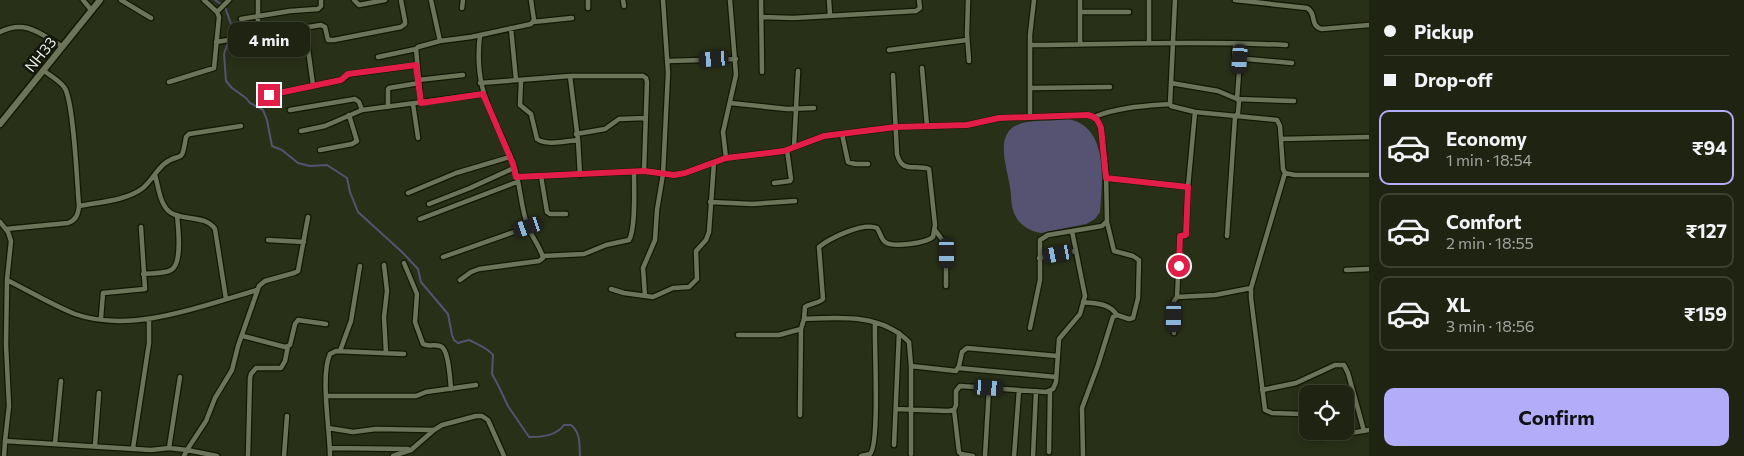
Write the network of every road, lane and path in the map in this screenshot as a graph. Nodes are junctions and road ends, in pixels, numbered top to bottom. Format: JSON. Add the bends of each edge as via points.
{"nodes":[{"id":1,"x":83,"y":0,"type":"edge"},
{"id":2,"x":100,"y":0,"type":"edge"},
{"id":3,"x":121,"y":0,"type":"edge"},
{"id":4,"x":204,"y":0,"type":"edge"},
{"id":5,"x":258,"y":0,"type":"edge"},
{"id":6,"x":321,"y":0,"type":"edge"},
{"id":7,"x":354,"y":0,"type":"edge"},
{"id":8,"x":385,"y":0,"type":"edge"},
{"id":9,"x":401,"y":0,"type":"edge"},
{"id":10,"x":430,"y":0,"type":"edge"},
{"id":11,"x":463,"y":0,"type":"edge"},
{"id":12,"x":531,"y":0,"type":"edge"},
{"id":13,"x":588,"y":0,"type":"edge"},
{"id":14,"x":623,"y":0,"type":"edge"},
{"id":15,"x":663,"y":0,"type":"edge"},
{"id":16,"x":730,"y":0,"type":"edge"},
{"id":17,"x":761,"y":0,"type":"edge"},
{"id":18,"x":829,"y":0,"type":"edge"},
{"id":19,"x":919,"y":0,"type":"edge"},
{"id":20,"x":968,"y":0,"type":"edge"},
{"id":21,"x":1034,"y":0,"type":"edge"},
{"id":22,"x":1080,"y":0,"type":"edge"},
{"id":23,"x":1149,"y":0,"type":"edge"},
{"id":24,"x":1175,"y":0,"type":"edge"},
{"id":25,"x":1235,"y":0,"type":"edge"},
{"id":26,"x":227,"y":2,"type":"edge"},
{"id":27,"x":624,"y":6,"type":"dead end"},
{"id":28,"x":462,"y":8,"type":"dead end"},
{"id":29,"x":588,"y":8,"type":"dead end"},
{"id":30,"x":92,"y":11,"type":"junction"},
{"id":31,"x":218,"y":11,"type":"junction"},
{"id":32,"x":1080,"y":12,"type":"junction"},
{"id":33,"x":1129,"y":12,"type":"dead end"},
{"id":34,"x":830,"y":15,"type":"junction"},
{"id":35,"x":258,"y":16,"type":"junction"},
{"id":36,"x":762,"y":17,"type":"junction"},
{"id":37,"x":151,"y":18,"type":"dead end"},
{"id":38,"x":572,"y":18,"type":"dead end"},
{"id":39,"x":241,"y":19,"type":"dead end"},
{"id":40,"x":533,"y":22,"type":"junction"},
{"id":41,"x":1369,"y":25,"type":"edge"},
{"id":42,"x":305,"y":27,"type":"junction"},
{"id":43,"x":511,"y":28,"type":"junction"},
{"id":44,"x":0,"y":32,"type":"edge"},
{"id":45,"x":258,"y":35,"type":"junction"},
{"id":46,"x":480,"y":35,"type":"junction"},
{"id":47,"x":440,"y":40,"type":"junction"},
{"id":48,"x":967,"y":40,"type":"junction"},
{"id":49,"x":216,"y":42,"type":"junction"},
{"id":50,"x":1149,"y":43,"type":"junction"},
{"id":51,"x":1174,"y":43,"type":"junction"},
{"id":52,"x":1080,"y":44,"type":"junction"},
{"id":53,"x":1236,"y":44,"type":"junction"},
{"id":54,"x":1030,"y":45,"type":"junction"},
{"id":55,"x":1286,"y":45,"type":"dead end"},
{"id":56,"x":62,"y":46,"type":"junction"},
{"id":57,"x":416,"y":50,"type":"junction"},
{"id":58,"x":889,"y":50,"type":"dead end"},
{"id":59,"x":378,"y":57,"type":"dead end"},
{"id":60,"x":736,"y":59,"type":"junction"},
{"id":61,"x":1240,"y":59,"type":"junction"},
{"id":62,"x":668,"y":61,"type":"junction"},
{"id":63,"x":969,"y":61,"type":"dead end"},
{"id":64,"x":1292,"y":63,"type":"dead end"},
{"id":65,"x":416,"y":65,"type":"junction"},
{"id":66,"x":922,"y":68,"type":"dead end"},
{"id":67,"x":42,"y":70,"type":"junction"},
{"id":68,"x":798,"y":71,"type":"dead end"},
{"id":69,"x":762,"y":72,"type":"dead end"},
{"id":70,"x":463,"y":75,"type":"dead end"},
{"id":71,"x":893,"y":75,"type":"dead end"},
{"id":72,"x":570,"y":76,"type":"junction"},
{"id":73,"x":518,"y":80,"type":"junction"},
{"id":74,"x":169,"y":82,"type":"dead end"},
{"id":75,"x":419,"y":82,"type":"junction"},
{"id":76,"x":480,"y":83,"type":"junction"},
{"id":77,"x":1171,"y":83,"type":"junction"},
{"id":78,"x":313,"y":86,"type":"junction"},
{"id":79,"x":1110,"y":87,"type":"dead end"},
{"id":80,"x":1031,"y":88,"type":"junction"},
{"id":81,"x":483,"y":94,"type":"junction"},
{"id":82,"x":269,"y":95,"type":"dead end"},
{"id":83,"x":1237,"y":99,"type":"junction"},
{"id":84,"x":1294,"y":101,"type":"dead end"},
{"id":85,"x":421,"y":103,"type":"junction"},
{"id":86,"x":730,"y":103,"type":"junction"},
{"id":87,"x":413,"y":104,"type":"junction"},
{"id":88,"x":1170,"y":104,"type":"junction"},
{"id":89,"x":388,"y":107,"type":"junction"},
{"id":90,"x":814,"y":108,"type":"dead end"},
{"id":91,"x":796,"y":109,"type":"junction"},
{"id":92,"x":290,"y":110,"type":"dead end"},
{"id":93,"x":362,"y":110,"type":"junction"},
{"id":94,"x":1195,"y":112,"type":"junction"},
{"id":95,"x":349,"y":115,"type":"junction"},
{"id":96,"x":1030,"y":116,"type":"junction"},
{"id":97,"x":1094,"y":117,"type":"junction"},
{"id":98,"x":1235,"y":117,"type":"junction"},
{"id":99,"x":645,"y":118,"type":"junction"},
{"id":100,"x":0,"y":124,"type":"edge"},
{"id":101,"x":241,"y":126,"type":"dead end"},
{"id":102,"x":927,"y":126,"type":"junction"},
{"id":103,"x":896,"y":127,"type":"junction"},
{"id":104,"x":301,"y":131,"type":"dead end"},
{"id":105,"x":576,"y":134,"type":"junction"},
{"id":106,"x":842,"y":134,"type":"junction"},
{"id":107,"x":1369,"y":137,"type":"edge"},
{"id":108,"x":418,"y":138,"type":"dead end"},
{"id":109,"x":1281,"y":139,"type":"junction"},
{"id":110,"x":578,"y":140,"type":"junction"},
{"id":111,"x":794,"y":147,"type":"junction"},
{"id":112,"x":320,"y":150,"type":"dead end"},
{"id":113,"x":787,"y":150,"type":"junction"},
{"id":114,"x":510,"y":157,"type":"junction"},
{"id":115,"x":726,"y":158,"type":"junction"},
{"id":116,"x":714,"y":162,"type":"junction"},
{"id":117,"x":868,"y":164,"type":"dead end"},
{"id":118,"x":514,"y":168,"type":"junction"},
{"id":119,"x":644,"y":171,"type":"junction"},
{"id":120,"x":634,"y":172,"type":"junction"},
{"id":121,"x":1285,"y":173,"type":"junction"},
{"id":122,"x":663,"y":174,"type":"junction"},
{"id":123,"x":155,"y":175,"type":"junction"},
{"id":124,"x":580,"y":175,"type":"junction"},
{"id":125,"x":1369,"y":175,"type":"edge"},
{"id":126,"x":541,"y":176,"type":"junction"},
{"id":127,"x":1106,"y":178,"type":"junction"},
{"id":128,"x":517,"y":180,"type":"junction"},
{"id":129,"x":774,"y":183,"type":"dead end"},
{"id":130,"x":1188,"y":187,"type":"junction"},
{"id":131,"x":408,"y":193,"type":"dead end"},
{"id":132,"x":795,"y":201,"type":"dead end"},
{"id":133,"x":710,"y":202,"type":"junction"},
{"id":134,"x":429,"y":204,"type":"dead end"},
{"id":135,"x":79,"y":206,"type":"junction"},
{"id":136,"x":566,"y":214,"type":"dead end"},
{"id":137,"x":177,"y":215,"type":"junction"},
{"id":138,"x":308,"y":217,"type":"dead end"},
{"id":139,"x":420,"y":220,"type":"dead end"},
{"id":140,"x":1107,"y":220,"type":"junction"},
{"id":141,"x":0,"y":222,"type":"edge"},
{"id":142,"x":142,"y":227,"type":"dead end"},
{"id":143,"x":528,"y":227,"type":"junction"},
{"id":144,"x":6,"y":229,"type":"junction"},
{"id":145,"x":935,"y":230,"type":"junction"},
{"id":146,"x":1072,"y":232,"type":"junction"},
{"id":147,"x":1227,"y":236,"type":"dead end"},
{"id":148,"x":268,"y":240,"type":"dead end"},
{"id":149,"x":304,"y":242,"type":"junction"},
{"id":150,"x":1076,"y":251,"type":"junction"},
{"id":151,"x":543,"y":256,"type":"junction"},
{"id":152,"x":443,"y":257,"type":"dead end"},
{"id":153,"x":1040,"y":258,"type":"junction"},
{"id":154,"x":404,"y":263,"type":"dead end"},
{"id":155,"x":384,"y":265,"type":"dead end"},
{"id":156,"x":360,"y":266,"type":"dead end"},
{"id":157,"x":1369,"y":269,"type":"edge"},
{"id":158,"x":1346,"y":270,"type":"dead end"},
{"id":159,"x":143,"y":274,"type":"junction"},
{"id":160,"x":7,"y":280,"type":"junction"},
{"id":161,"x":460,"y":280,"type":"dead end"},
{"id":162,"x":946,"y":286,"type":"dead end"},
{"id":163,"x":1251,"y":288,"type":"junction"},
{"id":164,"x":611,"y":289,"type":"dead end"},
{"id":165,"x":257,"y":290,"type":"junction"},
{"id":166,"x":645,"y":296,"type":"junction"},
{"id":167,"x":1178,"y":297,"type":"junction"},
{"id":168,"x":226,"y":299,"type":"junction"},
{"id":169,"x":1084,"y":302,"type":"junction"},
{"id":170,"x":1117,"y":315,"type":"junction"},
{"id":171,"x":804,"y":316,"type":"junction"},
{"id":172,"x":101,"y":318,"type":"junction"},
{"id":173,"x":149,"y":319,"type":"junction"},
{"id":174,"x":874,"y":323,"type":"junction"},
{"id":175,"x":326,"y":324,"type":"dead end"},
{"id":176,"x":1030,"y":328,"type":"dead end"},
{"id":177,"x":801,"y":329,"type":"junction"},
{"id":178,"x":899,"y":333,"type":"junction"},
{"id":179,"x":1174,"y":333,"type":"dead end"},
{"id":180,"x":738,"y":335,"type":"dead end"},
{"id":181,"x":243,"y":336,"type":"junction"},
{"id":182,"x":288,"y":346,"type":"junction"},
{"id":183,"x":340,"y":351,"type":"junction"},
{"id":184,"x":386,"y":353,"type":"junction"},
{"id":185,"x":404,"y":354,"type":"dead end"},
{"id":186,"x":1057,"y":356,"type":"junction"},
{"id":187,"x":911,"y":366,"type":"junction"},
{"id":188,"x":958,"y":368,"type":"junction"},
{"id":189,"x":180,"y":377,"type":"dead end"},
{"id":190,"x":1056,"y":377,"type":"junction"},
{"id":191,"x":61,"y":381,"type":"dead end"},
{"id":192,"x":476,"y":385,"type":"dead end"},
{"id":193,"x":989,"y":388,"type":"junction"},
{"id":194,"x":451,"y":389,"type":"junction"},
{"id":195,"x":1019,"y":390,"type":"junction"},
{"id":196,"x":1262,"y":390,"type":"junction"},
{"id":197,"x":1036,"y":391,"type":"junction"},
{"id":198,"x":1050,"y":391,"type":"junction"},
{"id":199,"x":99,"y":393,"type":"dead end"},
{"id":200,"x":326,"y":396,"type":"junction"},
{"id":201,"x":896,"y":409,"type":"junction"},
{"id":202,"x":912,"y":410,"type":"junction"},
{"id":203,"x":954,"y":410,"type":"junction"},
{"id":204,"x":1299,"y":414,"type":"edge"},
{"id":205,"x":800,"y":415,"type":"dead end"},
{"id":206,"x":287,"y":416,"type":"dead end"},
{"id":207,"x":328,"y":428,"type":"junction"},
{"id":208,"x":434,"y":430,"type":"junction"},
{"id":209,"x":1367,"y":430,"type":"edge"},
{"id":210,"x":1354,"y":432,"type":"edge"},
{"id":211,"x":5,"y":441,"type":"junction"},
{"id":212,"x":55,"y":444,"type":"junction"},
{"id":213,"x":894,"y":445,"type":"dead end"},
{"id":214,"x":96,"y":446,"type":"junction"},
{"id":215,"x":133,"y":448,"type":"junction"},
{"id":216,"x":169,"y":448,"type":"junction"},
{"id":217,"x":330,"y":448,"type":"junction"},
{"id":218,"x":2,"y":450,"type":"edge"},
{"id":219,"x":186,"y":450,"type":"junction"},
{"id":220,"x":412,"y":450,"type":"junction"},
{"id":221,"x":1049,"y":452,"type":"dead end"},
{"id":222,"x":911,"y":454,"type":"dead end"},
{"id":223,"x":206,"y":455,"type":"edge"},
{"id":224,"x":4,"y":456,"type":"edge"},
{"id":225,"x":184,"y":456,"type":"edge"},
{"id":226,"x":217,"y":456,"type":"edge"},
{"id":227,"x":248,"y":456,"type":"edge"},
{"id":228,"x":284,"y":456,"type":"edge"},
{"id":229,"x":330,"y":456,"type":"edge"},
{"id":230,"x":393,"y":456,"type":"edge"},
{"id":231,"x":504,"y":456,"type":"edge"},
{"id":232,"x":861,"y":456,"type":"edge"},
{"id":233,"x":972,"y":456,"type":"edge"},
{"id":234,"x":985,"y":456,"type":"edge"},
{"id":235,"x":1014,"y":456,"type":"edge"},
{"id":236,"x":1033,"y":456,"type":"edge"},
{"id":237,"x":1083,"y":456,"type":"edge"}],
"edges":[{"from":1,"to":30,"type":"street"},
{"from":2,"to":30,"type":"main road","name":"NH33"},
{"from":3,"to":37,"type":"street"},
{"from":4,"to":31,"type":"street"},
{"from":5,"to":35,"type":"street"},
{"from":6,"to":35,"type":"street","via":[[318,9]]},
{"from":7,"to":8,"type":"street","via":[[359,5]]},
{"from":9,"to":42,"type":"street","via":[[405,22],[401,27],[332,41],[327,38],[323,26]]},
{"from":10,"to":47,"type":"street"},
{"from":11,"to":28,"type":"street"},
{"from":12,"to":40,"type":"street"},
{"from":13,"to":29,"type":"street"},
{"from":14,"to":27,"type":"street"},
{"from":15,"to":62,"type":"street"},
{"from":16,"to":60,"type":"street"},
{"from":17,"to":36,"type":"street"},
{"from":18,"to":34,"type":"street"},
{"from":19,"to":34,"type":"street","via":[[920,8],[916,12]]},
{"from":20,"to":48,"type":"street"},
{"from":21,"to":54,"type":"street"},
{"from":22,"to":32,"type":"street"},
{"from":23,"to":50,"type":"street"},
{"from":24,"to":51,"type":"street"},
{"from":25,"to":41,"type":"street","via":[[1307,8],[1313,12],[1316,28]]},
{"from":26,"to":31,"type":"street"},
{"from":30,"to":56,"type":"main road","name":"NH33"},
{"from":31,"to":49,"type":"street","via":[[220,22]]},
{"from":32,"to":33,"type":"street"},
{"from":32,"to":52,"type":"street"},
{"from":34,"to":36,"type":"street"},
{"from":35,"to":39,"type":"street"},
{"from":35,"to":45,"type":"street"},
{"from":36,"to":69,"type":"street"},
{"from":38,"to":40,"type":"street"},
{"from":40,"to":43,"type":"street"},
{"from":42,"to":45,"type":"street"},
{"from":42,"to":78,"type":"street"},
{"from":43,"to":46,"type":"street"},
{"from":43,"to":73,"type":"street"},
{"from":44,"to":56,"type":"street","via":[[12,26],[22,26]]},
{"from":45,"to":49,"type":"street"},
{"from":46,"to":47,"type":"street"},
{"from":46,"to":76,"type":"street"},
{"from":47,"to":57,"type":"street"},
{"from":48,"to":58,"type":"street"},
{"from":48,"to":63,"type":"street"},
{"from":49,"to":74,"type":"street","via":[[214,68]]},
{"from":50,"to":51,"type":"street"},
{"from":50,"to":52,"type":"street"},
{"from":51,"to":53,"type":"street"},
{"from":51,"to":77,"type":"street"},
{"from":52,"to":54,"type":"street"},
{"from":53,"to":55,"type":"street"},
{"from":53,"to":61,"type":"street","via":[[1234,55]]},
{"from":54,"to":80,"type":"street"},
{"from":56,"to":67,"type":"main road","name":"NH33"},
{"from":57,"to":59,"type":"street"},
{"from":57,"to":65,"type":"street"},
{"from":60,"to":62,"type":"street"},
{"from":60,"to":86,"type":"street"},
{"from":61,"to":64,"type":"street"},
{"from":61,"to":83,"type":"street"},
{"from":62,"to":122,"type":"street"},
{"from":65,"to":75,"type":"street"},
{"from":65,"to":78,"type":"street","via":[[348,74],[341,80]]},
{"from":66,"to":102,"type":"street"},
{"from":67,"to":100,"type":"main road","name":"NH33"},
{"from":67,"to":135,"type":"street","via":[[64,86],[68,98]]},
{"from":68,"to":91,"type":"street"},
{"from":70,"to":75,"type":"street"},
{"from":71,"to":103,"type":"street"},
{"from":72,"to":73,"type":"street"},
{"from":72,"to":99,"type":"street","via":[[646,78]]},
{"from":72,"to":105,"type":"street"},
{"from":73,"to":76,"type":"street"},
{"from":73,"to":110,"type":"street","via":[[520,105],[531,114],[539,141]]},
{"from":75,"to":85,"type":"street"},
{"from":75,"to":89,"type":"street","via":[[389,88]]},
{"from":76,"to":81,"type":"street"},
{"from":77,"to":83,"type":"street","via":[[1218,91]]},
{"from":77,"to":88,"type":"street"},
{"from":78,"to":82,"type":"street"},
{"from":79,"to":80,"type":"street"},
{"from":80,"to":96,"type":"street"},
{"from":81,"to":85,"type":"street"},
{"from":81,"to":114,"type":"street"},
{"from":83,"to":84,"type":"street"},
{"from":83,"to":98,"type":"street"},
{"from":85,"to":87,"type":"street"},
{"from":86,"to":91,"type":"street"},
{"from":86,"to":115,"type":"street","via":[[723,132]]},
{"from":87,"to":89,"type":"street"},
{"from":87,"to":108,"type":"street"},
{"from":88,"to":94,"type":"street","via":[[1173,108]]},
{"from":88,"to":97,"type":"street","via":[[1122,108]]},
{"from":89,"to":93,"type":"street"},
{"from":90,"to":91,"type":"street"},
{"from":91,"to":111,"type":"street"},
{"from":92,"to":93,"type":"street","via":[[355,98]]},
{"from":93,"to":95,"type":"street"},
{"from":94,"to":98,"type":"street"},
{"from":94,"to":130,"type":"street"},
{"from":95,"to":104,"type":"street","via":[[325,126]]},
{"from":95,"to":112,"type":"street","via":[[357,141]]},
{"from":96,"to":97,"type":"street"},
{"from":96,"to":102,"type":"street","via":[[967,125]]},
{"from":97,"to":127,"type":"street","via":[[1101,128]]},
{"from":98,"to":109,"type":"street","via":[[1277,120]]},
{"from":98,"to":147,"type":"street"},
{"from":99,"to":105,"type":"street","via":[[619,120],[606,129]]},
{"from":99,"to":119,"type":"street"},
{"from":101,"to":123,"type":"street","via":[[188,135],[181,157],[165,163]]},
{"from":102,"to":103,"type":"street"},
{"from":103,"to":106,"type":"street"},
{"from":103,"to":145,"type":"street","via":[[897,154],[901,164],[929,169]]},
{"from":105,"to":110,"type":"street"},
{"from":106,"to":111,"type":"street","via":[[824,136]]},
{"from":106,"to":117,"type":"street","via":[[848,162]]},
{"from":107,"to":109,"type":"street"},
{"from":109,"to":121,"type":"street"},
{"from":110,"to":124,"type":"street"},
{"from":111,"to":113,"type":"street"},
{"from":113,"to":115,"type":"street"},
{"from":113,"to":129,"type":"street","via":[[791,178]]},
{"from":114,"to":118,"type":"street"},
{"from":114,"to":131,"type":"street","via":[[456,173]]},
{"from":115,"to":116,"type":"street"},
{"from":116,"to":122,"type":"street","via":[[685,173]]},
{"from":116,"to":133,"type":"street"},
{"from":118,"to":128,"type":"street"},
{"from":118,"to":134,"type":"street"},
{"from":119,"to":120,"type":"street"},
{"from":119,"to":122,"type":"street"},
{"from":120,"to":124,"type":"street"},
{"from":120,"to":151,"type":"street","via":[[632,235],[629,240],[584,254]]},
{"from":121,"to":125,"type":"street"},
{"from":121,"to":163,"type":"street"},
{"from":122,"to":166,"type":"street","via":[[656,210],[655,240],[643,268]]},
{"from":123,"to":135,"type":"street","via":[[130,195]]},
{"from":123,"to":137,"type":"street","via":[[164,205]]},
{"from":124,"to":126,"type":"street"},
{"from":126,"to":128,"type":"street"},
{"from":126,"to":136,"type":"street","via":[[547,212]]},
{"from":127,"to":130,"type":"street"},
{"from":127,"to":140,"type":"street"},
{"from":128,"to":139,"type":"street"},
{"from":128,"to":143,"type":"street"},
{"from":130,"to":167,"type":"street","via":[[1186,235],[1180,236]]},
{"from":132,"to":133,"type":"street"},
{"from":133,"to":166,"type":"street","via":[[708,236],[695,254],[698,274],[695,282],[686,288]]},
{"from":135,"to":144,"type":"street","via":[[75,219],[68,223]]},
{"from":137,"to":159,"type":"street","via":[[176,265],[166,272]]},
{"from":137,"to":168,"type":"street","via":[[206,222],[216,229]]},
{"from":138,"to":149,"type":"street"},
{"from":140,"to":146,"type":"street","via":[[1102,226]]},
{"from":140,"to":170,"type":"street","via":[[1114,251],[1136,258],[1140,266],[1134,317],[1129,319]]},
{"from":141,"to":144,"type":"street"},
{"from":142,"to":159,"type":"street"},
{"from":143,"to":151,"type":"street"},
{"from":143,"to":152,"type":"street"},
{"from":144,"to":160,"type":"street","via":[[12,241]]},
{"from":145,"to":162,"type":"street","via":[[946,249]]},
{"from":145,"to":171,"type":"street","via":[[933,237],[926,241],[894,244],[886,243],[877,228],[866,226],[822,244],[818,251],[823,300],[805,306]]},
{"from":146,"to":150,"type":"street"},
{"from":146,"to":153,"type":"street","via":[[1048,235],[1040,240]]},
{"from":148,"to":149,"type":"street"},
{"from":149,"to":165,"type":"street","via":[[298,271],[265,282]]},
{"from":150,"to":153,"type":"street"},
{"from":150,"to":169,"type":"street","via":[[1085,291]]},
{"from":151,"to":161,"type":"street","via":[[539,261],[474,271]]},
{"from":153,"to":176,"type":"street","via":[[1040,280]]},
{"from":154,"to":194,"type":"street","via":[[417,294],[415,322],[421,340],[427,346],[444,348]]},
{"from":155,"to":184,"type":"street"},
{"from":156,"to":183,"type":"street","via":[[350,321]]},
{"from":157,"to":158,"type":"street"},
{"from":159,"to":172,"type":"street","via":[[144,290],[103,294]]},
{"from":160,"to":172,"type":"street","via":[[76,314]]},
{"from":160,"to":211,"type":"street","via":[[9,406]]},
{"from":163,"to":167,"type":"street"},
{"from":163,"to":196,"type":"street"},
{"from":164,"to":166,"type":"street"},
{"from":165,"to":168,"type":"street"},
{"from":165,"to":181,"type":"street"},
{"from":167,"to":179,"type":"street","via":[[1174,301]]},
{"from":168,"to":173,"type":"street"},
{"from":169,"to":170,"type":"street","via":[[1105,305]]},
{"from":169,"to":186,"type":"street","via":[[1077,320],[1059,339]]},
{"from":170,"to":237,"type":"street","via":[[1113,316],[1082,408]]},
{"from":171,"to":174,"type":"street","via":[[852,317]]},
{"from":171,"to":177,"type":"street"},
{"from":172,"to":173,"type":"street","via":[[124,321]]},
{"from":173,"to":215,"type":"street","via":[[149,343]]},
{"from":174,"to":178,"type":"street"},
{"from":174,"to":232,"type":"street","via":[[873,448],[870,454]]},
{"from":175,"to":182,"type":"street","via":[[298,320]]},
{"from":177,"to":180,"type":"street","via":[[780,335]]},
{"from":177,"to":205,"type":"street"},
{"from":178,"to":187,"type":"street","via":[[910,345]]},
{"from":178,"to":201,"type":"street"},
{"from":181,"to":182,"type":"street"},
{"from":181,"to":219,"type":"street","via":[[229,377]]},
{"from":182,"to":227,"type":"street","via":[[282,368],[256,368],[251,374]]},
{"from":183,"to":184,"type":"street"},
{"from":183,"to":200,"type":"street","via":[[332,351],[326,364]]},
{"from":184,"to":185,"type":"street"},
{"from":186,"to":188,"type":"street","via":[[967,348],[962,352]]},
{"from":186,"to":190,"type":"street"},
{"from":187,"to":188,"type":"street","via":[[954,371]]},
{"from":187,"to":202,"type":"street"},
{"from":188,"to":190,"type":"street"},
{"from":189,"to":216,"type":"street"},
{"from":190,"to":198,"type":"street","via":[[1055,386]]},
{"from":191,"to":212,"type":"street"},
{"from":192,"to":194,"type":"street"},
{"from":193,"to":195,"type":"street"},
{"from":193,"to":203,"type":"street","via":[[957,388]]},
{"from":193,"to":234,"type":"street"},
{"from":194,"to":200,"type":"street","via":[[408,397]]},
{"from":195,"to":197,"type":"street"},
{"from":195,"to":235,"type":"street"},
{"from":196,"to":204,"type":"street","via":[[1268,412]]},
{"from":196,"to":209,"type":"street","via":[[1296,383],[1335,365],[1344,365]]},
{"from":197,"to":198,"type":"street"},
{"from":197,"to":236,"type":"street"},
{"from":198,"to":221,"type":"street"},
{"from":199,"to":214,"type":"street"},
{"from":200,"to":207,"type":"street"},
{"from":201,"to":202,"type":"street"},
{"from":201,"to":213,"type":"street"},
{"from":202,"to":203,"type":"street"},
{"from":202,"to":222,"type":"street"},
{"from":203,"to":233,"type":"street","via":[[959,452]]},
{"from":206,"to":228,"type":"street"},
{"from":207,"to":208,"type":"street","via":[[353,432]]},
{"from":207,"to":217,"type":"street"},
{"from":208,"to":220,"type":"street"},
{"from":208,"to":231,"type":"street","via":[[464,418],[482,416],[490,424]]},
{"from":209,"to":210,"type":"street"},
{"from":211,"to":212,"type":"street"},
{"from":211,"to":218,"type":"street"},
{"from":212,"to":214,"type":"street"},
{"from":214,"to":215,"type":"street"},
{"from":215,"to":216,"type":"street"},
{"from":216,"to":219,"type":"street"},
{"from":217,"to":220,"type":"street"},
{"from":217,"to":229,"type":"street"},
{"from":218,"to":224,"type":"street"},
{"from":219,"to":223,"type":"street"},
{"from":219,"to":225,"type":"street"},
{"from":220,"to":230,"type":"street"},
{"from":223,"to":226,"type":"street"}]}
